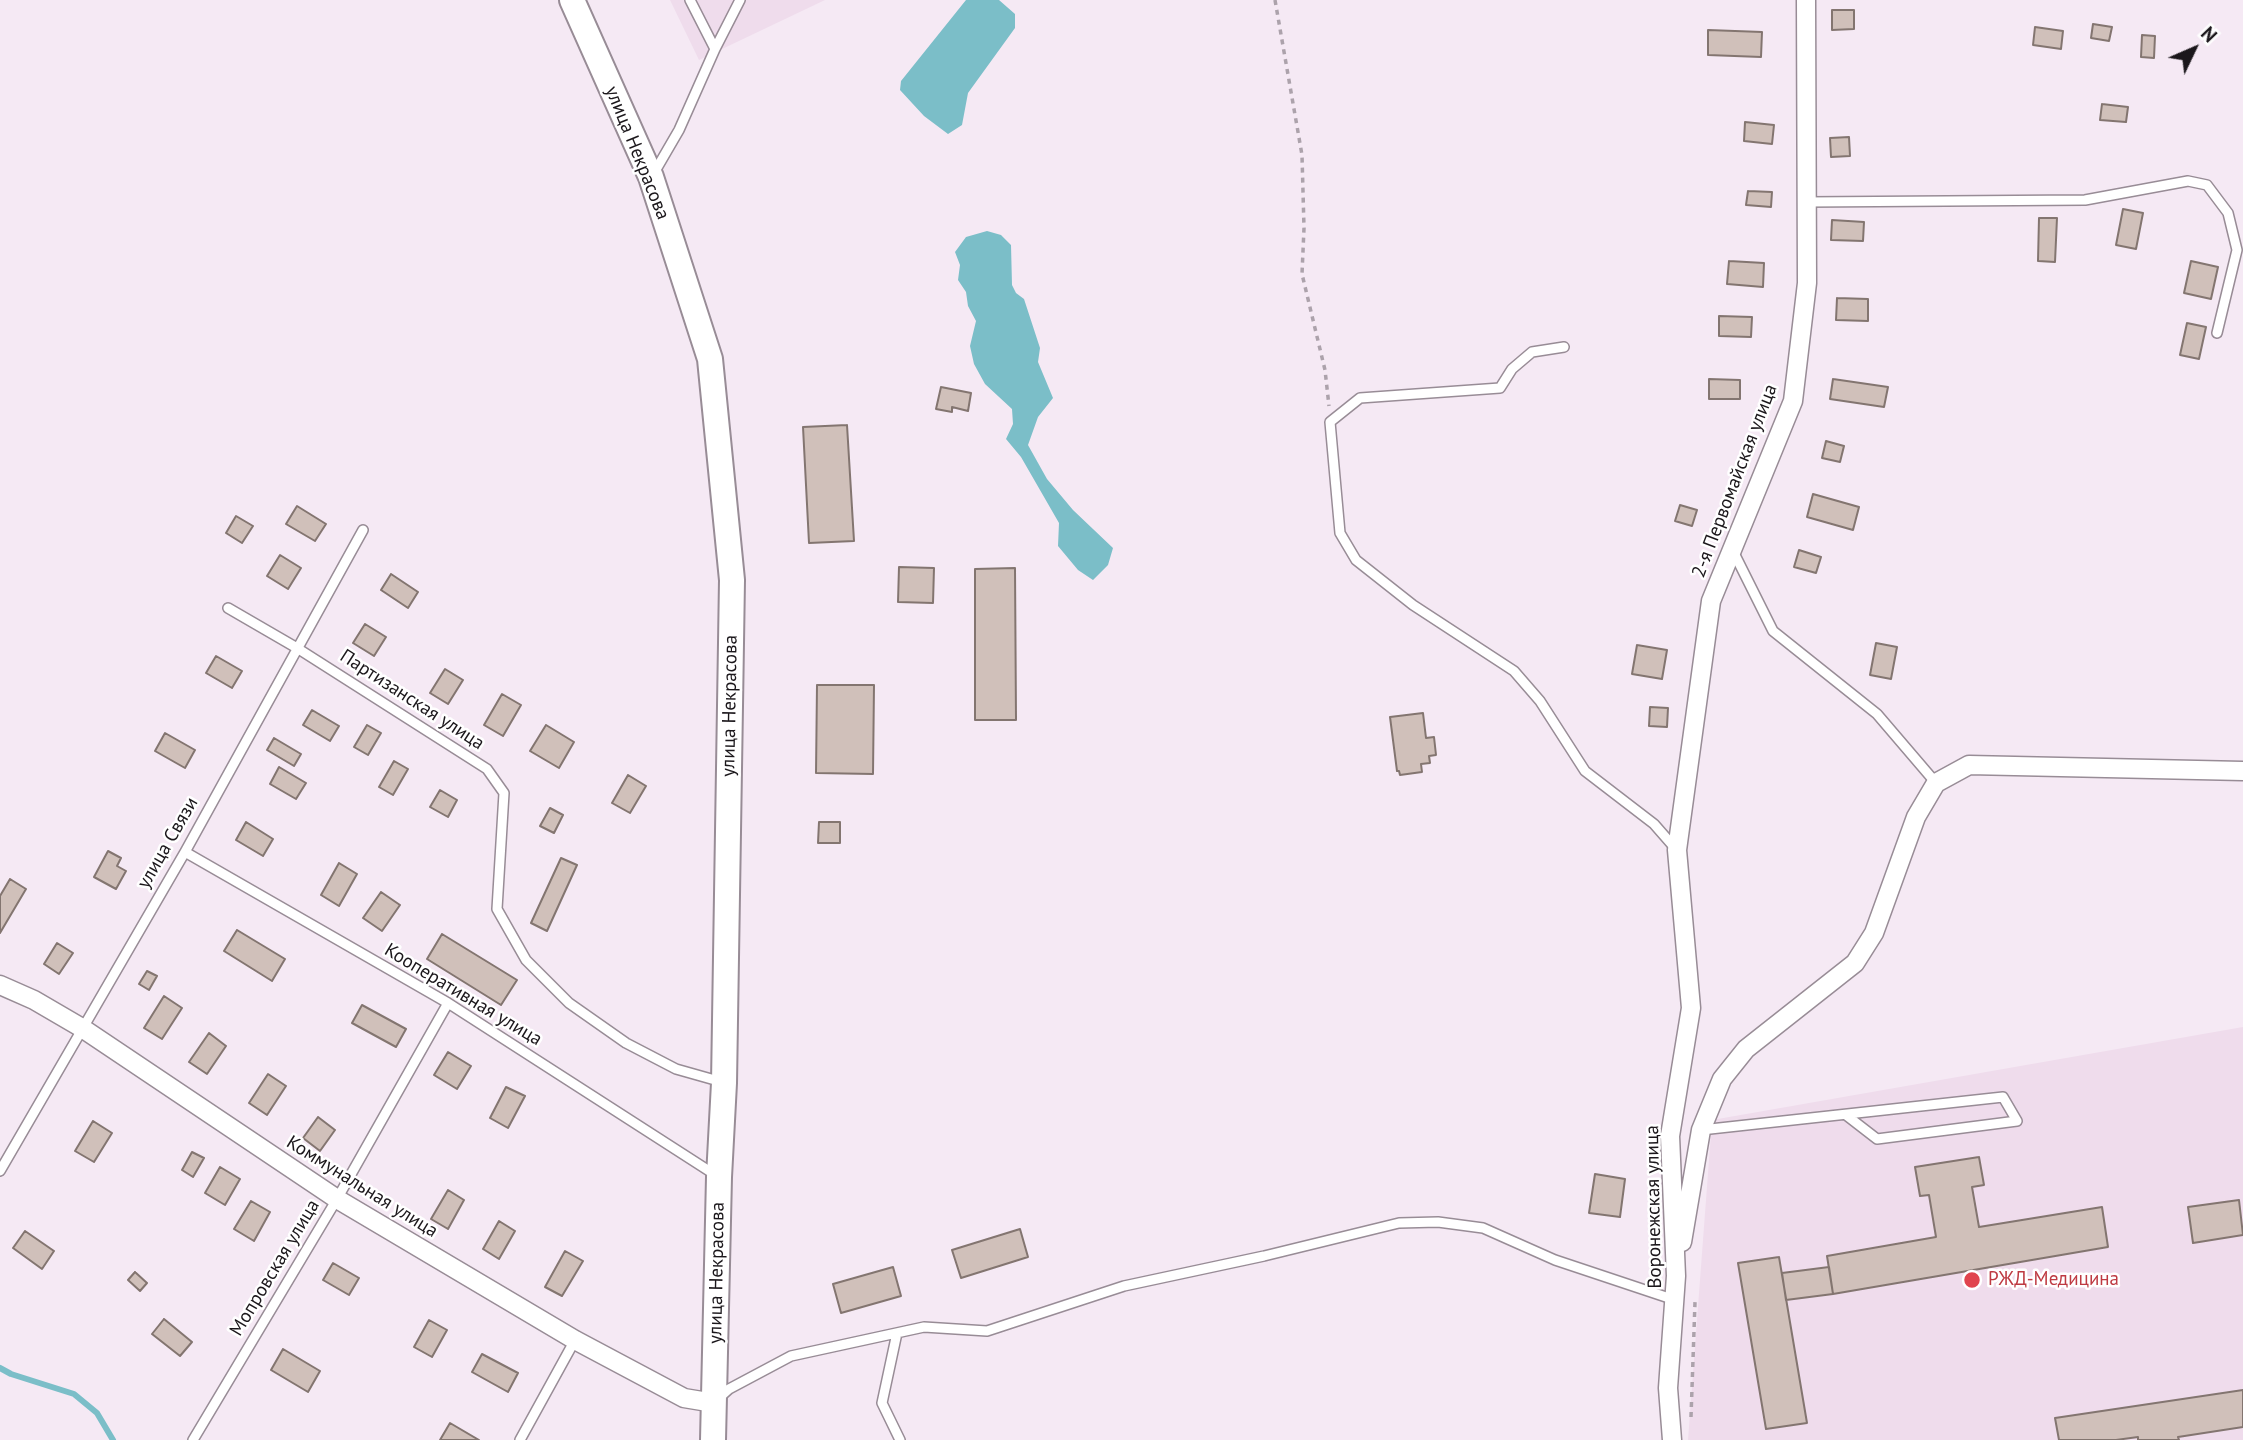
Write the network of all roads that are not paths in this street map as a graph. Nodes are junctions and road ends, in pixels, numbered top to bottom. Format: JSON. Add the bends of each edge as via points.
{"nodes":[{"id":1,"x":572,"y":0,"type":"edge"},
{"id":2,"x":690,"y":0,"type":"edge"},
{"id":3,"x":740,"y":0,"type":"edge"},
{"id":4,"x":1806,"y":0,"type":"edge"},
{"id":5,"x":715,"y":49,"type":"junction"},
{"id":6,"x":651,"y":177,"type":"junction"},
{"id":7,"x":1807,"y":202,"type":"junction"},
{"id":8,"x":2217,"y":332,"type":"dead end"},
{"id":9,"x":1564,"y":347,"type":"dead end"},
{"id":10,"x":363,"y":530,"type":"dead end"},
{"id":11,"x":1732,"y":550,"type":"junction"},
{"id":12,"x":228,"y":608,"type":"dead end"},
{"id":13,"x":297,"y":648,"type":"junction"},
{"id":14,"x":2243,"y":771,"type":"edge"},
{"id":15,"x":1936,"y":783,"type":"junction"},
{"id":16,"x":1676,"y":850,"type":"junction"},
{"id":17,"x":185,"y":852,"type":"junction"},
{"id":18,"x":0,"y":985,"type":"edge"},
{"id":19,"x":447,"y":1003,"type":"junction"},
{"id":20,"x":82,"y":1028,"type":"junction"},
{"id":21,"x":724,"y":1083,"type":"junction"},
{"id":22,"x":1846,"y":1115,"type":"junction"},
{"id":23,"x":1701,"y":1130,"type":"junction"},
{"id":24,"x":0,"y":1171,"type":"edge"},
{"id":25,"x":719,"y":1177,"type":"junction"},
{"id":26,"x":337,"y":1199,"type":"junction"},
{"id":27,"x":1676,"y":1276,"type":"junction"},
{"id":28,"x":1676,"y":1300,"type":"junction"},
{"id":29,"x":897,"y":1333,"type":"junction"},
{"id":30,"x":576,"y":1340,"type":"junction"},
{"id":31,"x":714,"y":1403,"type":"junction"},
{"id":32,"x":193,"y":1440,"type":"edge"},
{"id":33,"x":520,"y":1440,"type":"edge"},
{"id":34,"x":713,"y":1440,"type":"edge"},
{"id":35,"x":900,"y":1440,"type":"edge"},
{"id":36,"x":1672,"y":1440,"type":"edge"}],
"edges":[{"from":1,"to":6,"type":"main road","name":"улица Некрасова"},
{"from":2,"to":5,"type":"lane"},
{"from":3,"to":5,"type":"lane"},
{"from":4,"to":7,"type":"street","name":"2-я Первомайская улица"},
{"from":5,"to":6,"type":"lane","via":[[680,130]]},
{"from":6,"to":21,"type":"main road","name":"улица Некрасова","via":[[710,359],[732,580]]},
{"from":7,"to":8,"type":"lane","via":[[2085,200],[2188,181],[2207,185],[2228,214],[2237,250]]},
{"from":7,"to":11,"type":"street","name":"2-я Первомайская улица","via":[[1807,283],[1793,401]]},
{"from":9,"to":16,"type":"lane","via":[[1532,352],[1512,369],[1500,388],[1360,398],[1330,422],[1340,533],[1356,561],[1413,605],[1514,671],[1540,701],[1585,771],[1654,824]]},
{"from":10,"to":13,"type":"lane","name":"улица Связи"},
{"from":11,"to":15,"type":"lane","via":[[1773,631],[1877,714]]},
{"from":11,"to":16,"type":"street","name":"2-я Первомайская улица","via":[[1711,601]]},
{"from":12,"to":13,"type":"lane","name":"Партизанская улица"},
{"from":13,"to":17,"type":"lane","name":"улица Связи"},
{"from":13,"to":21,"type":"lane","name":"Партизанская улица","via":[[487,769],[503,793],[497,909],[534,969],[569,1003],[626,1043],[676,1069]]},
{"from":14,"to":15,"type":"street","via":[[1969,765]]},
{"from":15,"to":23,"type":"street","via":[[1916,817],[1874,933],[1855,962],[1746,1049],[1722,1079]]},
{"from":16,"to":27,"type":"street","name":"Воронежская улица","via":[[1691,1009],[1670,1136]]},
{"from":17,"to":19,"type":"lane","name":"Кооперативная улица"},
{"from":17,"to":20,"type":"lane","name":"улица Связи"},
{"from":18,"to":20,"type":"street","name":"Коммунальная улица"},
{"from":19,"to":25,"type":"lane","name":"Кооперативная улица"},
{"from":19,"to":26,"type":"lane","name":"Мопровская улица"},
{"from":20,"to":24,"type":"lane","name":"улица Связи"},
{"from":20,"to":26,"type":"street","name":"Коммунальная улица"},
{"from":21,"to":25,"type":"main road","name":"улица Некрасова"},
{"from":22,"to":22,"type":"lane","via":[[2003,1097],[2017,1121],[1877,1139]]},
{"from":22,"to":23,"type":"lane"},
{"from":23,"to":27,"type":"street"},
{"from":25,"to":31,"type":"main road","name":"улица Некрасова"},
{"from":26,"to":30,"type":"street","name":"Коммунальная улица"},
{"from":26,"to":32,"type":"lane","name":"Мопровская улица"},
{"from":27,"to":28,"type":"street","name":"Воронежская улица"},
{"from":28,"to":29,"type":"lane","via":[[1555,1260],[1483,1228],[1399,1223],[1124,1286],[987,1331],[924,1327]]},
{"from":28,"to":36,"type":"street","name":"Воронежская улица","via":[[1668,1388]]},
{"from":29,"to":31,"type":"lane","via":[[791,1356],[729,1389]]},
{"from":29,"to":35,"type":"lane","via":[[882,1403]]},
{"from":30,"to":31,"type":"street","name":"Коммунальная улица","via":[[684,1398]]},
{"from":30,"to":33,"type":"lane"},
{"from":31,"to":34,"type":"main road","name":"улица Некрасова"}]}
